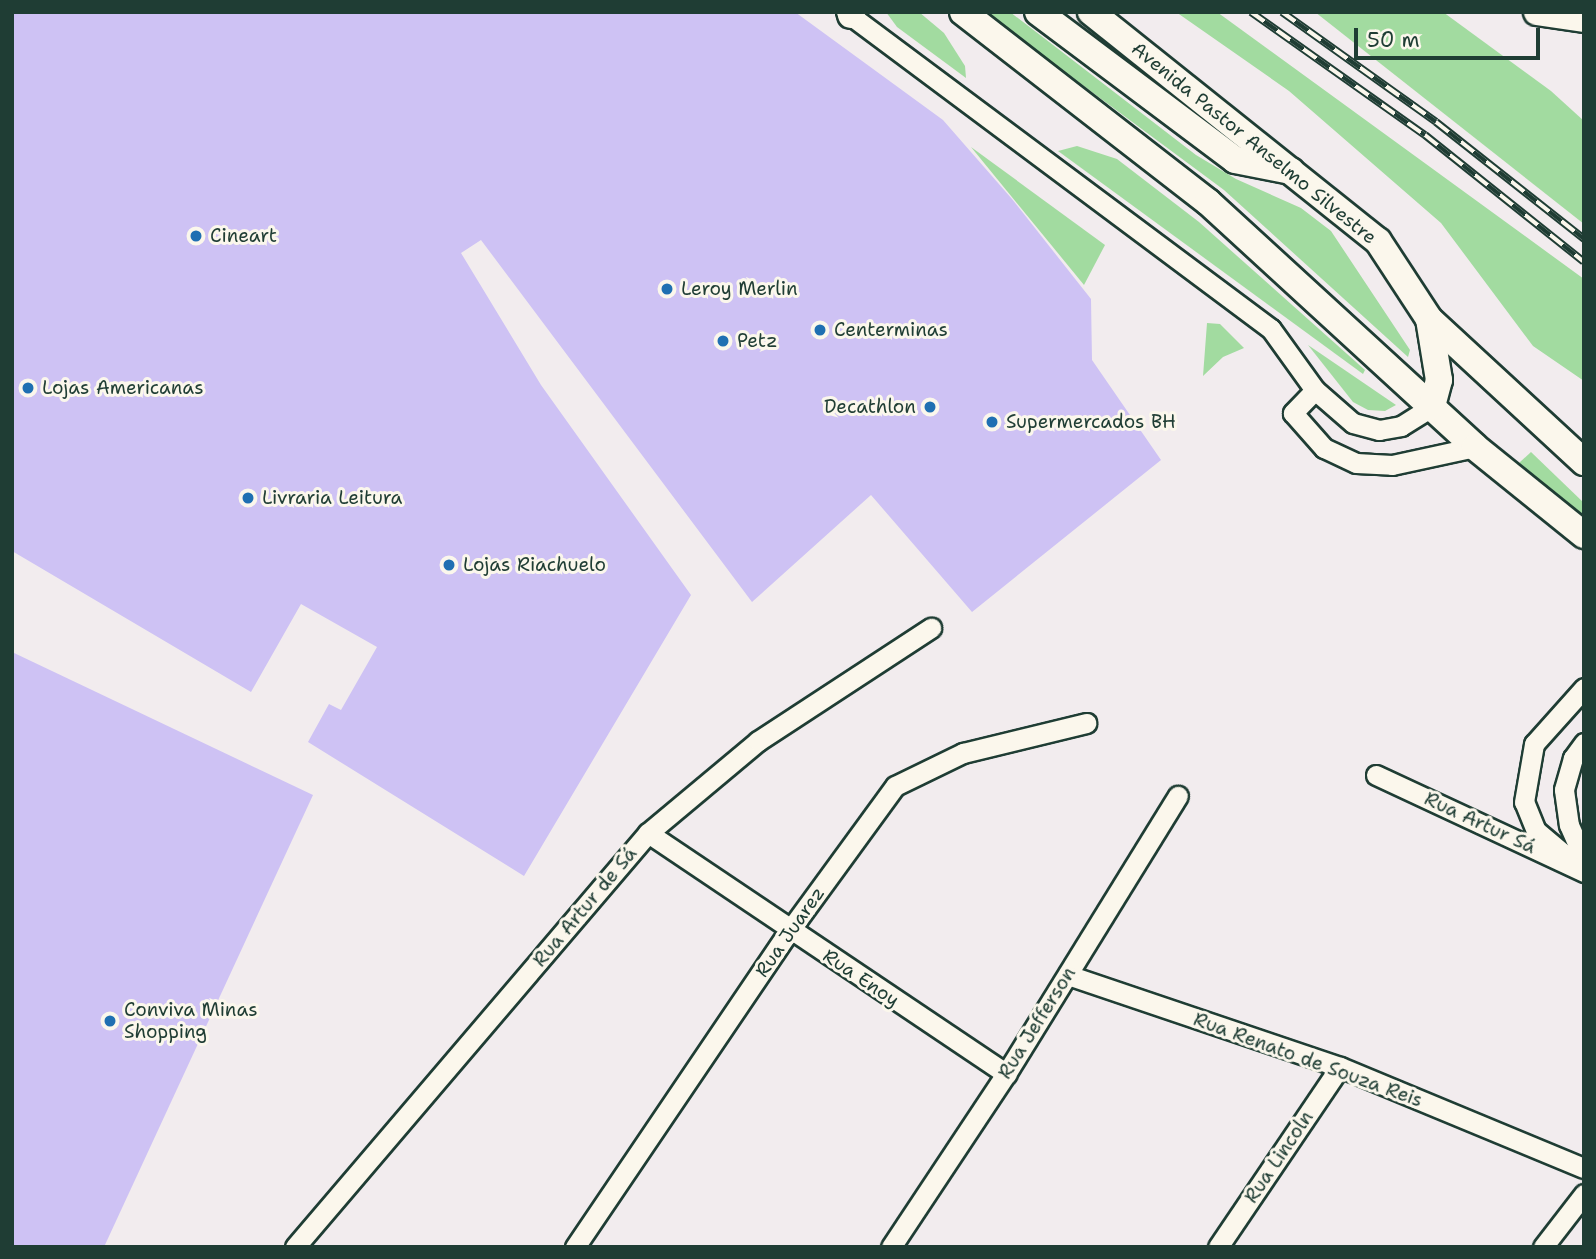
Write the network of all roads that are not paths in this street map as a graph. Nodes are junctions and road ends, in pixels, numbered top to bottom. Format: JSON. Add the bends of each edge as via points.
{"nodes":[{"id":1,"x":963,"y":12,"type":"edge"},
{"id":2,"x":1038,"y":12,"type":"edge"},
{"id":3,"x":1091,"y":12,"type":"edge"},
{"id":4,"x":1538,"y":12,"type":"edge"},
{"id":5,"x":850,"y":13,"type":"edge"},
{"id":6,"x":1584,"y":19,"type":"edge"},
{"id":7,"x":1296,"y":172,"type":"junction"},
{"id":8,"x":1429,"y":319,"type":"junction"},
{"id":9,"x":1315,"y":390,"type":"junction"},
{"id":10,"x":1432,"y":407,"type":"junction"},
{"id":11,"x":1475,"y":447,"type":"junction"},
{"id":12,"x":1584,"y":462,"type":"edge"},
{"id":13,"x":1584,"y":535,"type":"edge"},
{"id":14,"x":931,"y":628,"type":"dead end"},
{"id":15,"x":1584,"y":688,"type":"edge"},
{"id":16,"x":1086,"y":723,"type":"dead end"},
{"id":17,"x":1584,"y":743,"type":"edge"},
{"id":18,"x":1376,"y":775,"type":"dead end"},
{"id":19,"x":1178,"y":796,"type":"dead end"},
{"id":20,"x":648,"y":833,"type":"junction"},
{"id":21,"x":1584,"y":859,"type":"edge"},
{"id":22,"x":1584,"y":871,"type":"edge"},
{"id":23,"x":790,"y":930,"type":"junction"},
{"id":24,"x":1068,"y":975,"type":"junction"},
{"id":25,"x":1340,"y":1067,"type":"junction"},
{"id":26,"x":1006,"y":1074,"type":"junction"},
{"id":27,"x":1584,"y":1168,"type":"edge"},
{"id":28,"x":1584,"y":1194,"type":"edge"},
{"id":29,"x":295,"y":1247,"type":"edge"},
{"id":30,"x":575,"y":1247,"type":"edge"},
{"id":31,"x":891,"y":1247,"type":"edge"},
{"id":32,"x":1218,"y":1247,"type":"edge"},
{"id":33,"x":1543,"y":1247,"type":"edge"}],
"edges":[{"from":1,"to":10,"type":"main road","via":[[1208,202]]},
{"from":2,"to":7,"type":"main road","via":[[1235,160]]},
{"from":3,"to":7,"type":"main road","name":"Avenida Pastor Anselmo Silvestre"},
{"from":4,"to":6,"type":"main road"},
{"from":5,"to":9,"type":"street","via":[[1271,330]]},
{"from":7,"to":8,"type":"main road","name":"Avenida Pastor Anselmo Silvestre","via":[[1378,241]]},
{"from":8,"to":10,"type":"main road","via":[[1439,380]]},
{"from":8,"to":12,"type":"main road","name":"Avenida Pastor Anselmo Silvestre"},
{"from":9,"to":10,"type":"street","via":[[1353,423],[1379,430],[1401,426]]},
{"from":9,"to":11,"type":"street","via":[[1293,414],[1324,447],[1356,463],[1392,465]]},
{"from":10,"to":11,"type":"main road"},
{"from":11,"to":13,"type":"main road"},
{"from":14,"to":20,"type":"street","name":"Rua Artur de Sá","via":[[758,741]]},
{"from":15,"to":22,"type":"street","via":[[1534,744],[1524,802],[1536,831]]},
{"from":16,"to":23,"type":"street","name":"Rua Juarez","via":[[963,753],[895,786]]},
{"from":17,"to":21,"type":"street","via":[[1573,758],[1564,790],[1570,825]]},
{"from":18,"to":22,"type":"street","name":"Rua Artur Sá"},
{"from":19,"to":24,"type":"street","name":"Rua Jefferson"},
{"from":20,"to":23,"type":"street","name":"Rua Enoy"},
{"from":20,"to":29,"type":"street","name":"Rua Artur de Sá"},
{"from":23,"to":26,"type":"street","name":"Rua Enoy"},
{"from":23,"to":30,"type":"street","name":"Rua Juarez"},
{"from":24,"to":25,"type":"street","name":"Rua Renato de Souza Reis"},
{"from":24,"to":26,"type":"street","name":"Rua Jefferson"},
{"from":25,"to":27,"type":"street","name":"Rua Renato de Souza Reis"},
{"from":25,"to":32,"type":"street","name":"Rua Lincoln"},
{"from":26,"to":31,"type":"street","name":"Rua Jefferson"},
{"from":28,"to":33,"type":"street"}]}
